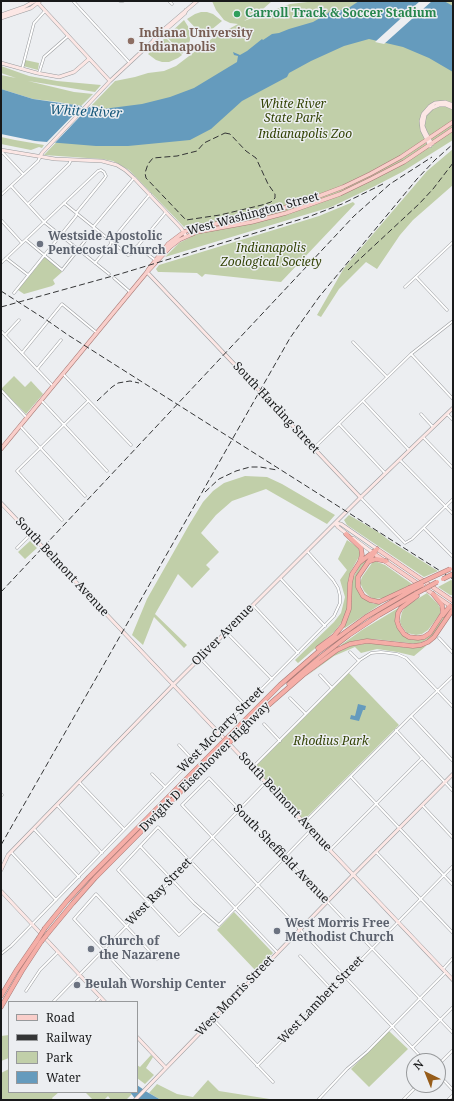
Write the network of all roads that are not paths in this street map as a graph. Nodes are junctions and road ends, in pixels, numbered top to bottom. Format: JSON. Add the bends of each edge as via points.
{"nodes":[{"id":1,"x":38,"y":1,"type":"edge"},
{"id":2,"x":73,"y":1,"type":"edge"},
{"id":3,"x":169,"y":1,"type":"edge"},
{"id":4,"x":196,"y":1,"type":"edge"},
{"id":5,"x":172,"y":4,"type":"dead end"},
{"id":6,"x":45,"y":11,"type":"junction"},
{"id":7,"x":1,"y":15,"type":"edge"},
{"id":8,"x":1,"y":18,"type":"edge"},
{"id":9,"x":68,"y":36,"type":"junction"},
{"id":10,"x":89,"y":59,"type":"junction"},
{"id":11,"x":130,"y":62,"type":"junction"},
{"id":12,"x":1,"y":63,"type":"edge"},
{"id":13,"x":22,"y":69,"type":"junction"},
{"id":14,"x":39,"y":73,"type":"junction"},
{"id":15,"x":110,"y":81,"type":"junction"},
{"id":16,"x":453,"y":106,"type":"edge"},
{"id":17,"x":453,"y":122,"type":"edge"},
{"id":18,"x":453,"y":129,"type":"edge"},
{"id":19,"x":428,"y":140,"type":"junction"},
{"id":20,"x":431,"y":145,"type":"junction"},
{"id":21,"x":1,"y":150,"type":"edge"},
{"id":22,"x":40,"y":157,"type":"junction"},
{"id":23,"x":71,"y":160,"type":"junction"},
{"id":24,"x":23,"y":174,"type":"junction"},
{"id":25,"x":134,"y":178,"type":"junction"},
{"id":26,"x":11,"y":186,"type":"junction"},
{"id":27,"x":1,"y":194,"type":"edge"},
{"id":28,"x":150,"y":194,"type":"junction"},
{"id":29,"x":64,"y":203,"type":"junction"},
{"id":30,"x":28,"y":204,"type":"junction"},
{"id":31,"x":166,"y":212,"type":"junction"},
{"id":32,"x":76,"y":214,"type":"junction"},
{"id":33,"x":1,"y":220,"type":"edge"},
{"id":34,"x":44,"y":222,"type":"junction"},
{"id":35,"x":93,"y":228,"type":"junction"},
{"id":36,"x":185,"y":234,"type":"junction"},
{"id":37,"x":61,"y":235,"type":"junction"},
{"id":38,"x":26,"y":240,"type":"junction"},
{"id":39,"x":111,"y":242,"type":"junction"},
{"id":40,"x":453,"y":242,"type":"edge"},
{"id":41,"x":22,"y":243,"type":"junction"},
{"id":42,"x":137,"y":246,"type":"junction"},
{"id":43,"x":78,"y":249,"type":"junction"},
{"id":44,"x":44,"y":255,"type":"junction"},
{"id":45,"x":6,"y":258,"type":"junction"},
{"id":46,"x":155,"y":260,"type":"junction"},
{"id":47,"x":1,"y":262,"type":"edge"},
{"id":48,"x":95,"y":263,"type":"junction"},
{"id":49,"x":147,"y":272,"type":"junction"},
{"id":50,"x":109,"y":274,"type":"dead end"},
{"id":51,"x":28,"y":275,"type":"junction"},
{"id":52,"x":416,"y":277,"type":"junction"},
{"id":53,"x":114,"y":278,"type":"dead end"},
{"id":54,"x":405,"y":287,"type":"dead end"},
{"id":55,"x":130,"y":292,"type":"junction"},
{"id":56,"x":14,"y":293,"type":"dead end"},
{"id":57,"x":447,"y":310,"type":"dead end"},
{"id":58,"x":19,"y":320,"type":"dead end"},
{"id":59,"x":453,"y":322,"type":"edge"},
{"id":60,"x":1,"y":331,"type":"edge"},
{"id":61,"x":97,"y":332,"type":"junction"},
{"id":62,"x":5,"y":335,"type":"junction"},
{"id":63,"x":61,"y":340,"type":"dead end"},
{"id":64,"x":353,"y":342,"type":"dead end"},
{"id":65,"x":22,"y":353,"type":"junction"},
{"id":66,"x":411,"y":354,"type":"junction"},
{"id":67,"x":37,"y":369,"type":"junction"},
{"id":68,"x":63,"y":374,"type":"junction"},
{"id":69,"x":387,"y":378,"type":"junction"},
{"id":70,"x":53,"y":386,"type":"junction"},
{"id":71,"x":1,"y":390,"type":"edge"},
{"id":72,"x":453,"y":399,"type":"edge"},
{"id":73,"x":41,"y":400,"type":"junction"},
{"id":74,"x":88,"y":401,"type":"junction"},
{"id":75,"x":363,"y":401,"type":"junction"},
{"id":76,"x":453,"y":408,"type":"edge"},
{"id":77,"x":421,"y":414,"type":"dead end"},
{"id":78,"x":447,"y":414,"type":"junction"},
{"id":79,"x":27,"y":418,"type":"junction"},
{"id":80,"x":453,"y":420,"type":"edge"},
{"id":81,"x":339,"y":424,"type":"junction"},
{"id":82,"x":64,"y":425,"type":"junction"},
{"id":83,"x":20,"y":426,"type":"junction"},
{"id":84,"x":433,"y":427,"type":"junction"},
{"id":85,"x":423,"y":437,"type":"junction"},
{"id":86,"x":130,"y":446,"type":"dead end"},
{"id":87,"x":1,"y":448,"type":"edge"},
{"id":88,"x":40,"y":448,"type":"junction"},
{"id":89,"x":314,"y":448,"type":"junction"},
{"id":90,"x":409,"y":450,"type":"junction"},
{"id":91,"x":400,"y":460,"type":"junction"},
{"id":92,"x":453,"y":468,"type":"edge"},
{"id":93,"x":107,"y":471,"type":"dead end"},
{"id":94,"x":385,"y":474,"type":"junction"},
{"id":95,"x":85,"y":496,"type":"dead end"},
{"id":96,"x":361,"y":498,"type":"junction"},
{"id":97,"x":453,"y":499,"type":"edge"},
{"id":98,"x":1,"y":503,"type":"edge"},
{"id":99,"x":445,"y":506,"type":"junction"},
{"id":100,"x":453,"y":514,"type":"edge"},
{"id":101,"x":62,"y":520,"type":"dead end"},
{"id":102,"x":335,"y":523,"type":"junction"},
{"id":103,"x":424,"y":528,"type":"junction"},
{"id":104,"x":30,"y":534,"type":"junction"},
{"id":105,"x":346,"y":534,"type":"junction"},
{"id":106,"x":17,"y":548,"type":"dead end"},
{"id":107,"x":377,"y":549,"type":"junction"},
{"id":108,"x":306,"y":551,"type":"junction"},
{"id":109,"x":373,"y":552,"type":"junction"},
{"id":110,"x":452,"y":556,"type":"dead end"},
{"id":111,"x":386,"y":561,"type":"junction"},
{"id":112,"x":359,"y":563,"type":"junction"},
{"id":113,"x":367,"y":564,"type":"junction"},
{"id":114,"x":452,"y":568,"type":"edge"},
{"id":115,"x":453,"y":574,"type":"edge"},
{"id":116,"x":280,"y":578,"type":"junction"},
{"id":117,"x":411,"y":589,"type":"junction"},
{"id":118,"x":418,"y":594,"type":"junction"},
{"id":119,"x":433,"y":594,"type":"junction"},
{"id":120,"x":253,"y":605,"type":"junction"},
{"id":121,"x":452,"y":605,"type":"edge"},
{"id":122,"x":453,"y":614,"type":"edge"},
{"id":123,"x":441,"y":617,"type":"junction"},
{"id":124,"x":447,"y":618,"type":"junction"},
{"id":125,"x":325,"y":626,"type":"junction"},
{"id":126,"x":226,"y":632,"type":"junction"},
{"id":127,"x":439,"y":638,"type":"dead end"},
{"id":128,"x":298,"y":652,"type":"junction"},
{"id":129,"x":350,"y":652,"type":"dead end"},
{"id":130,"x":453,"y":653,"type":"edge"},
{"id":131,"x":200,"y":658,"type":"junction"},
{"id":132,"x":359,"y":661,"type":"junction"},
{"id":133,"x":290,"y":675,"type":"junction"},
{"id":134,"x":320,"y":675,"type":"dead end"},
{"id":135,"x":453,"y":676,"type":"edge"},
{"id":136,"x":272,"y":679,"type":"junction"},
{"id":137,"x":173,"y":685,"type":"junction"},
{"id":138,"x":332,"y":688,"type":"junction"},
{"id":139,"x":438,"y":691,"type":"junction"},
{"id":140,"x":290,"y":698,"type":"dead end"},
{"id":141,"x":245,"y":706,"type":"junction"},
{"id":142,"x":453,"y":707,"type":"edge"},
{"id":143,"x":306,"y":714,"type":"junction"},
{"id":144,"x":256,"y":716,"type":"junction"},
{"id":145,"x":411,"y":716,"type":"junction"},
{"id":146,"x":264,"y":724,"type":"dead end"},
{"id":147,"x":396,"y":730,"type":"junction"},
{"id":148,"x":219,"y":732,"type":"junction"},
{"id":149,"x":232,"y":737,"type":"junction"},
{"id":150,"x":280,"y":741,"type":"junction"},
{"id":151,"x":179,"y":745,"type":"dead end"},
{"id":152,"x":422,"y":758,"type":"junction"},
{"id":153,"x":192,"y":759,"type":"junction"},
{"id":154,"x":453,"y":761,"type":"edge"},
{"id":155,"x":252,"y":768,"type":"junction"},
{"id":156,"x":152,"y":774,"type":"dead end"},
{"id":157,"x":453,"y":774,"type":"edge"},
{"id":158,"x":351,"y":777,"type":"junction"},
{"id":159,"x":79,"y":782,"type":"junction"},
{"id":160,"x":266,"y":782,"type":"junction"},
{"id":161,"x":445,"y":782,"type":"junction"},
{"id":162,"x":165,"y":787,"type":"junction"},
{"id":163,"x":453,"y":791,"type":"edge"},
{"id":164,"x":376,"y":804,"type":"junction"},
{"id":165,"x":56,"y":805,"type":"junction"},
{"id":166,"x":422,"y":805,"type":"junction"},
{"id":167,"x":239,"y":810,"type":"junction"},
{"id":168,"x":304,"y":823,"type":"junction"},
{"id":169,"x":399,"y":828,"type":"junction"},
{"id":170,"x":34,"y":829,"type":"junction"},
{"id":171,"x":124,"y":829,"type":"junction"},
{"id":172,"x":311,"y":830,"type":"junction"},
{"id":173,"x":213,"y":837,"type":"junction"},
{"id":174,"x":453,"y":838,"type":"edge"},
{"id":175,"x":140,"y":846,"type":"junction"},
{"id":176,"x":330,"y":850,"type":"junction"},
{"id":177,"x":11,"y":852,"type":"junction"},
{"id":178,"x":376,"y":852,"type":"junction"},
{"id":179,"x":102,"y":853,"type":"junction"},
{"id":180,"x":285,"y":858,"type":"junction"},
{"id":181,"x":190,"y":860,"type":"junction"},
{"id":182,"x":453,"y":866,"type":"edge"},
{"id":183,"x":1,"y":870,"type":"edge"},
{"id":184,"x":353,"y":874,"type":"junction"},
{"id":185,"x":444,"y":875,"type":"junction"},
{"id":186,"x":79,"y":877,"type":"junction"},
{"id":187,"x":172,"y":879,"type":"junction"},
{"id":188,"x":258,"y":885,"type":"junction"},
{"id":189,"x":453,"y":886,"type":"edge"},
{"id":190,"x":1,"y":891,"type":"edge"},
{"id":191,"x":420,"y":899,"type":"junction"},
{"id":192,"x":56,"y":900,"type":"junction"},
{"id":193,"x":327,"y":901,"type":"junction"},
{"id":194,"x":149,"y":903,"type":"junction"},
{"id":195,"x":236,"y":909,"type":"junction"},
{"id":196,"x":203,"y":912,"type":"junction"},
{"id":197,"x":398,"y":921,"type":"junction"},
{"id":198,"x":32,"y":924,"type":"junction"},
{"id":199,"x":126,"y":926,"type":"junction"},
{"id":200,"x":300,"y":929,"type":"junction"},
{"id":201,"x":453,"y":933,"type":"edge"},
{"id":202,"x":371,"y":949,"type":"junction"},
{"id":203,"x":103,"y":950,"type":"junction"},
{"id":204,"x":58,"y":952,"type":"junction"},
{"id":205,"x":277,"y":952,"type":"junction"},
{"id":206,"x":1,"y":954,"type":"edge"},
{"id":207,"x":300,"y":956,"type":"dead end"},
{"id":208,"x":453,"y":958,"type":"edge"},
{"id":209,"x":157,"y":959,"type":"dead end"},
{"id":210,"x":442,"y":969,"type":"junction"},
{"id":211,"x":446,"y":972,"type":"junction"},
{"id":212,"x":79,"y":975,"type":"junction"},
{"id":213,"x":345,"y":976,"type":"junction"},
{"id":214,"x":453,"y":980,"type":"edge"},
{"id":215,"x":133,"y":982,"type":"dead end"},
{"id":216,"x":332,"y":990,"type":"junction"},
{"id":217,"x":26,"y":991,"type":"dead end"},
{"id":218,"x":1,"y":996,"type":"edge"},
{"id":219,"x":100,"y":998,"type":"junction"},
{"id":220,"x":419,"y":998,"type":"junction"},
{"id":221,"x":54,"y":1001,"type":"edge"},
{"id":222,"x":97,"y":1001,"type":"edge"},
{"id":223,"x":103,"y":1001,"type":"edge"},
{"id":224,"x":1,"y":1007,"type":"edge"},
{"id":225,"x":453,"y":1007,"type":"edge"},
{"id":226,"x":213,"y":1019,"type":"junction"},
{"id":227,"x":440,"y":1020,"type":"junction"},
{"id":228,"x":392,"y":1026,"type":"junction"},
{"id":229,"x":453,"y":1033,"type":"edge"},
{"id":230,"x":138,"y":1038,"type":"edge"},
{"id":231,"x":413,"y":1048,"type":"junction"},
{"id":232,"x":418,"y":1053,"type":"edge"},
{"id":233,"x":257,"y":1066,"type":"junction"},
{"id":234,"x":166,"y":1068,"type":"junction"},
{"id":235,"x":273,"y":1082,"type":"dead end"},
{"id":236,"x":446,"y":1083,"type":"edge"},
{"id":237,"x":453,"y":1090,"type":"edge"},
{"id":238,"x":453,"y":1095,"type":"edge"},
{"id":239,"x":135,"y":1100,"type":"edge"},
{"id":240,"x":318,"y":1100,"type":"edge"},
{"id":241,"x":448,"y":1100,"type":"edge"}],
"edges":[{"from":1,"to":6,"type":"main road"},
{"from":1,"to":7,"type":"main road"},
{"from":1,"to":8,"type":"main road","via":[[28,9]]},
{"from":2,"to":11,"type":"street"},
{"from":3,"to":5,"type":"street"},
{"from":4,"to":11,"type":"main road"},
{"from":6,"to":9,"type":"main road"},
{"from":6,"to":13,"type":"street","via":[[34,23]]},
{"from":9,"to":10,"type":"main road"},
{"from":9,"to":14,"type":"street","via":[[43,58]]},
{"from":10,"to":14,"type":"main road","via":[[66,76],[55,77]]},
{"from":10,"to":15,"type":"main road"},
{"from":11,"to":15,"type":"main road"},
{"from":12,"to":13,"type":"main road"},
{"from":13,"to":14,"type":"main road"},
{"from":15,"to":22,"type":"main road"},
{"from":16,"to":19,"type":"main road","via":[[442,105],[429,110],[423,126]]},
{"from":17,"to":19,"type":"main road","name":"West Washington Street"},
{"from":18,"to":20,"type":"main road","name":"West Washington Street"},
{"from":19,"to":20,"type":"main road"},
{"from":19,"to":36,"type":"main road","name":"West Washington Street","via":[[375,172],[323,194],[280,209],[193,228]]},
{"from":20,"to":36,"type":"main road","name":"West Washington Street","via":[[385,173],[325,200],[273,216]]},
{"from":21,"to":22,"type":"main road"},
{"from":21,"to":24,"type":"street"},
{"from":22,"to":23,"type":"main road"},
{"from":22,"to":24,"type":"street"},
{"from":23,"to":25,"type":"main road","via":[[110,163],[124,169]]},
{"from":23,"to":30,"type":"street"},
{"from":24,"to":26,"type":"street"},
{"from":25,"to":28,"type":"main road"},
{"from":25,"to":35,"type":"street"},
{"from":26,"to":27,"type":"street"},
{"from":26,"to":30,"type":"street"},
{"from":28,"to":31,"type":"main road"},
{"from":28,"to":39,"type":"street"},
{"from":29,"to":32,"type":"street"},
{"from":29,"to":32,"type":"street","via":[[98,171],[104,172],[105,177]]},
{"from":29,"to":34,"type":"street"},
{"from":30,"to":34,"type":"street"},
{"from":31,"to":36,"type":"main road"},
{"from":31,"to":42,"type":"street"},
{"from":32,"to":35,"type":"street"},
{"from":32,"to":37,"type":"street"},
{"from":33,"to":41,"type":"street"},
{"from":34,"to":37,"type":"street"},
{"from":34,"to":38,"type":"street"},
{"from":35,"to":39,"type":"street"},
{"from":35,"to":43,"type":"street"},
{"from":36,"to":46,"type":"main road","name":"West Washington Street","via":[[172,241]]},
{"from":36,"to":49,"type":"main road","name":"West Washington Street"},
{"from":37,"to":43,"type":"street"},
{"from":37,"to":44,"type":"street"},
{"from":38,"to":41,"type":"street"},
{"from":38,"to":44,"type":"street"},
{"from":39,"to":42,"type":"street","via":[[129,256]]},
{"from":39,"to":48,"type":"street"},
{"from":40,"to":52,"type":"street"},
{"from":41,"to":45,"type":"street"},
{"from":42,"to":46,"type":"street"},
{"from":43,"to":44,"type":"street","via":[[62,270]]},
{"from":43,"to":48,"type":"street"},
{"from":44,"to":51,"type":"street"},
{"from":45,"to":47,"type":"street"},
{"from":45,"to":51,"type":"street"},
{"from":46,"to":49,"type":"main road","name":"West Washington Street"},
{"from":48,"to":50,"type":"street"},
{"from":49,"to":55,"type":"main road","name":"West Washington Street"},
{"from":49,"to":89,"type":"main road","name":"South Harding Street"},
{"from":51,"to":56,"type":"street"},
{"from":52,"to":54,"type":"street"},
{"from":52,"to":57,"type":"street"},
{"from":53,"to":55,"type":"street"},
{"from":55,"to":61,"type":"main road","name":"West Washington Street"},
{"from":58,"to":62,"type":"street"},
{"from":59,"to":66,"type":"street"},
{"from":60,"to":62,"type":"street"},
{"from":61,"to":65,"type":"street","via":[[62,304]]},
{"from":61,"to":68,"type":"main road","name":"West Washington Street"},
{"from":62,"to":65,"type":"street"},
{"from":63,"to":67,"type":"street"},
{"from":64,"to":69,"type":"street"},
{"from":65,"to":67,"type":"street"},
{"from":66,"to":69,"type":"street"},
{"from":66,"to":72,"type":"street"},
{"from":67,"to":70,"type":"street"},
{"from":68,"to":70,"type":"main road","name":"West Washington Street"},
{"from":68,"to":74,"type":"street"},
{"from":69,"to":75,"type":"street"},
{"from":70,"to":73,"type":"main road","name":"West Washington Street"},
{"from":71,"to":79,"type":"street"},
{"from":73,"to":79,"type":"main road","name":"West Washington Street"},
{"from":73,"to":82,"type":"street"},
{"from":74,"to":82,"type":"street"},
{"from":74,"to":86,"type":"street"},
{"from":75,"to":81,"type":"street"},
{"from":75,"to":90,"type":"street"},
{"from":76,"to":78,"type":"main road","name":"Oliver Avenue"},
{"from":77,"to":84,"type":"street"},
{"from":78,"to":80,"type":"street"},
{"from":78,"to":84,"type":"main road","name":"Oliver Avenue"},
{"from":79,"to":83,"type":"main road","name":"West Washington Street"},
{"from":81,"to":89,"type":"street"},
{"from":81,"to":94,"type":"street"},
{"from":82,"to":88,"type":"street"},
{"from":82,"to":93,"type":"street"},
{"from":83,"to":87,"type":"main road","name":"West Washington Street"},
{"from":83,"to":88,"type":"street"},
{"from":84,"to":85,"type":"main road","name":"Oliver Avenue"},
{"from":85,"to":90,"type":"main road","name":"Oliver Avenue"},
{"from":85,"to":92,"type":"street"},
{"from":88,"to":95,"type":"street"},
{"from":88,"to":101,"type":"street","via":[[17,471]]},
{"from":89,"to":96,"type":"main road","name":"South Harding Street"},
{"from":90,"to":91,"type":"main road","name":"Oliver Avenue"},
{"from":91,"to":94,"type":"main road","name":"Oliver Avenue"},
{"from":91,"to":99,"type":"street"},
{"from":94,"to":96,"type":"main road","name":"Oliver Avenue"},
{"from":96,"to":102,"type":"main road","name":"Oliver Avenue"},
{"from":96,"to":103,"type":"street","name":"South Harding Street","via":[[405,543]]},
{"from":97,"to":99,"type":"street"},
{"from":98,"to":104,"type":"main road","name":"South Belmont Avenue"},
{"from":99,"to":100,"type":"street"},
{"from":99,"to":103,"type":"street"},
{"from":102,"to":105,"type":"main road"},
{"from":102,"to":107,"type":"main road","via":[[342,524]]},
{"from":102,"to":108,"type":"main road","name":"Oliver Avenue"},
{"from":103,"to":110,"type":"street"},
{"from":104,"to":106,"type":"street"},
{"from":104,"to":137,"type":"main road","name":"South Belmont Avenue"},
{"from":105,"to":109,"type":"main road"},
{"from":105,"to":112,"type":"highway","via":[[362,550]]},
{"from":107,"to":109,"type":"highway"},
{"from":107,"to":121,"type":"main road"},
{"from":108,"to":116,"type":"main road","name":"Oliver Avenue"},
{"from":108,"to":125,"type":"street","name":"West McCarty Street","via":[[337,585],[339,607]]},
{"from":109,"to":111,"type":"main road"},
{"from":109,"to":112,"type":"highway"},
{"from":109,"to":113,"type":"highway"},
{"from":111,"to":113,"type":"highway","via":[[375,559]]},
{"from":111,"to":119,"type":"main road"},
{"from":112,"to":133,"type":"highway","via":[[351,578],[350,607],[343,624]]},
{"from":113,"to":117,"type":"highway","via":[[358,582],[360,592],[367,599],[382,601]]},
{"from":114,"to":117,"type":"highway","name":"Dwight D Eisenhower Highway","bridge":true},
{"from":115,"to":118,"type":"highway","bridge":true},
{"from":116,"to":120,"type":"main road","name":"Oliver Avenue"},
{"from":116,"to":125,"type":"street"},
{"from":117,"to":133,"type":"highway","name":"Dwight D Eisenhower Highway","via":[[348,629]]},
{"from":118,"to":123,"type":"highway","via":[[399,611],[397,623],[402,632],[411,638],[424,637],[431,632]]},
{"from":118,"to":144,"type":"highway","name":"Dwight D Eisenhower Highway","via":[[372,619],[333,647],[295,678]]},
{"from":119,"to":121,"type":"main road"},
{"from":119,"to":123,"type":"highway","via":[[443,607]]},
{"from":120,"to":126,"type":"main road","name":"Oliver Avenue"},
{"from":120,"to":128,"type":"street"},
{"from":121,"to":123,"type":"highway"},
{"from":121,"to":124,"type":"highway"},
{"from":122,"to":124,"type":"highway"},
{"from":124,"to":144,"type":"highway","via":[[434,637],[421,644],[411,646],[367,641],[341,648],[308,671]]},
{"from":125,"to":128,"type":"street","name":"West McCarty Street"},
{"from":126,"to":131,"type":"main road","name":"Oliver Avenue"},
{"from":126,"to":136,"type":"street"},
{"from":127,"to":130,"type":"street"},
{"from":128,"to":136,"type":"street","name":"West McCarty Street"},
{"from":129,"to":132,"type":"street"},
{"from":131,"to":137,"type":"main road","name":"Oliver Avenue"},
{"from":131,"to":141,"type":"street"},
{"from":132,"to":138,"type":"street"},
{"from":132,"to":139,"type":"street","via":[[375,652],[401,656]]},
{"from":133,"to":149,"type":"highway","name":"Dwight D Eisenhower Highway"},
{"from":134,"to":138,"type":"street"},
{"from":135,"to":139,"type":"street"},
{"from":136,"to":141,"type":"street","name":"West McCarty Street"},
{"from":137,"to":148,"type":"main road","name":"South Belmont Avenue"},
{"from":137,"to":159,"type":"main road","name":"Oliver Avenue"},
{"from":138,"to":143,"type":"street"},
{"from":139,"to":142,"type":"street"},
{"from":139,"to":145,"type":"street"},
{"from":140,"to":143,"type":"street"},
{"from":141,"to":148,"type":"street","name":"West McCarty Street"},
{"from":143,"to":150,"type":"street"},
{"from":144,"to":149,"type":"highway","name":"Dwight D Eisenhower Highway"},
{"from":145,"to":147,"type":"street"},
{"from":145,"to":154,"type":"street"},
{"from":146,"to":150,"type":"street"},
{"from":147,"to":152,"type":"street"},
{"from":147,"to":158,"type":"street"},
{"from":148,"to":153,"type":"street","name":"West McCarty Street"},
{"from":148,"to":155,"type":"main road","name":"South Belmont Avenue"},
{"from":149,"to":218,"type":"highway","name":"Dwight D Eisenhower Highway","bridge":true,"via":[[221,744],[67,901],[45,928]]},
{"from":149,"to":224,"type":"highway","name":"Dwight D Eisenhower Highway","bridge":true,"via":[[72,903],[41,942]]},
{"from":150,"to":155,"type":"street"},
{"from":151,"to":153,"type":"street"},
{"from":152,"to":161,"type":"street"},
{"from":152,"to":164,"type":"street"},
{"from":153,"to":162,"type":"street","name":"West McCarty Street"},
{"from":155,"to":160,"type":"main road","name":"South Belmont Avenue"},
{"from":156,"to":162,"type":"street"},
{"from":157,"to":161,"type":"main road","name":"West Morris Street"},
{"from":158,"to":164,"type":"street"},
{"from":158,"to":168,"type":"street"},
{"from":159,"to":165,"type":"main road","name":"Oliver Avenue"},
{"from":159,"to":171,"type":"street"},
{"from":160,"to":167,"type":"street","name":"West Ray Street"},
{"from":160,"to":168,"type":"main road","name":"South Belmont Avenue"},
{"from":161,"to":163,"type":"street"},
{"from":161,"to":166,"type":"main road","name":"West Morris Street"},
{"from":162,"to":171,"type":"street","name":"West McCarty Street"},
{"from":164,"to":169,"type":"street"},
{"from":164,"to":176,"type":"street"},
{"from":165,"to":170,"type":"main road","name":"Oliver Avenue"},
{"from":165,"to":179,"type":"street"},
{"from":166,"to":169,"type":"main road","name":"West Morris Street"},
{"from":166,"to":174,"type":"street"},
{"from":167,"to":173,"type":"street","name":"West Ray Street"},
{"from":167,"to":173,"type":"street","name":"South Sheffield Avenue","via":[[209,778],[182,805]]},
{"from":167,"to":180,"type":"street","name":"South Sheffield Avenue"},
{"from":168,"to":172,"type":"main road","name":"South Belmont Avenue"},
{"from":169,"to":178,"type":"main road","name":"West Morris Street"},
{"from":169,"to":185,"type":"street"},
{"from":170,"to":177,"type":"main road","name":"Oliver Avenue"},
{"from":170,"to":186,"type":"street"},
{"from":171,"to":179,"type":"street","name":"West McCarty Street"},
{"from":172,"to":176,"type":"main road","name":"South Belmont Avenue"},
{"from":172,"to":180,"type":"street"},
{"from":173,"to":181,"type":"street","name":"West Ray Street"},
{"from":173,"to":188,"type":"street"},
{"from":175,"to":181,"type":"street","via":[[158,827]]},
{"from":175,"to":187,"type":"street"},
{"from":175,"to":194,"type":"street","via":[[118,870]]},
{"from":176,"to":184,"type":"main road","name":"South Belmont Avenue"},
{"from":177,"to":183,"type":"main road","name":"Oliver Avenue"},
{"from":177,"to":192,"type":"street"},
{"from":178,"to":184,"type":"main road","name":"West Morris Street"},
{"from":178,"to":191,"type":"street"},
{"from":179,"to":186,"type":"street","name":"West McCarty Street"},
{"from":180,"to":188,"type":"street"},
{"from":180,"to":193,"type":"street","name":"South Sheffield Avenue"},
{"from":181,"to":187,"type":"street","name":"West Ray Street"},
{"from":181,"to":195,"type":"street"},
{"from":182,"to":185,"type":"street","name":"West Lambert Street"},
{"from":184,"to":193,"type":"main road","name":"West Morris Street"},
{"from":184,"to":197,"type":"main road","name":"South Belmont Avenue"},
{"from":185,"to":189,"type":"street"},
{"from":185,"to":191,"type":"street","name":"West Lambert Street"},
{"from":186,"to":192,"type":"street","name":"West McCarty Street"},
{"from":187,"to":194,"type":"street","name":"West Ray Street"},
{"from":187,"to":196,"type":"street"},
{"from":188,"to":195,"type":"street"},
{"from":188,"to":200,"type":"street"},
{"from":190,"to":198,"type":"main road"},
{"from":191,"to":197,"type":"street","name":"West Lambert Street"},
{"from":191,"to":201,"type":"street"},
{"from":192,"to":198,"type":"street","name":"West McCarty Street"},
{"from":193,"to":200,"type":"main road","name":"West Morris Street"},
{"from":193,"to":202,"type":"street","name":"South Sheffield Avenue"},
{"from":194,"to":196,"type":"street","via":[[179,935]]},
{"from":194,"to":199,"type":"street","name":"West Ray Street"},
{"from":195,"to":196,"type":"street","via":[[219,925]]},
{"from":195,"to":205,"type":"street"},
{"from":197,"to":202,"type":"street","name":"West Lambert Street"},
{"from":197,"to":210,"type":"main road","name":"South Belmont Avenue"},
{"from":198,"to":204,"type":"main road"},
{"from":198,"to":206,"type":"street","name":"West McCarty Street"},
{"from":199,"to":203,"type":"street","name":"West Ray Street"},
{"from":199,"to":203,"type":"street","via":[[96,894],[74,919]]},
{"from":199,"to":209,"type":"street"},
{"from":200,"to":205,"type":"main road","name":"West Morris Street"},
{"from":200,"to":213,"type":"street"},
{"from":202,"to":213,"type":"street","name":"West Lambert Street"},
{"from":202,"to":220,"type":"street","name":"South Sheffield Avenue"},
{"from":203,"to":212,"type":"street","name":"West Ray Street"},
{"from":203,"to":215,"type":"street"},
{"from":204,"to":212,"type":"main road"},
{"from":204,"to":217,"type":"street","via":[[40,970]]},
{"from":205,"to":226,"type":"main road","name":"West Morris Street"},
{"from":207,"to":216,"type":"street"},
{"from":208,"to":210,"type":"street"},
{"from":210,"to":211,"type":"main road","name":"South Belmont Avenue"},
{"from":211,"to":214,"type":"main road","name":"South Belmont Avenue"},
{"from":211,"to":220,"type":"street"},
{"from":212,"to":219,"type":"main road"},
{"from":212,"to":221,"type":"street","name":"West Ray Street"},
{"from":213,"to":216,"type":"street","name":"West Lambert Street"},
{"from":213,"to":228,"type":"street"},
{"from":216,"to":233,"type":"street","name":"West Lambert Street"},
{"from":219,"to":222,"type":"street"},
{"from":219,"to":223,"type":"main road"},
{"from":220,"to":227,"type":"street","name":"South Sheffield Avenue"},
{"from":220,"to":228,"type":"street"},
{"from":225,"to":227,"type":"street"},
{"from":226,"to":233,"type":"street"},
{"from":226,"to":234,"type":"main road","name":"West Morris Street"},
{"from":227,"to":229,"type":"street","name":"South Sheffield Avenue"},
{"from":227,"to":231,"type":"street"},
{"from":228,"to":231,"type":"street"},
{"from":228,"to":240,"type":"street"},
{"from":230,"to":234,"type":"main road"},
{"from":231,"to":232,"type":"street"},
{"from":233,"to":235,"type":"street"},
{"from":234,"to":239,"type":"main road","name":"West Morris Street"},
{"from":236,"to":237,"type":"street"},
{"from":238,"to":241,"type":"street"}]}
